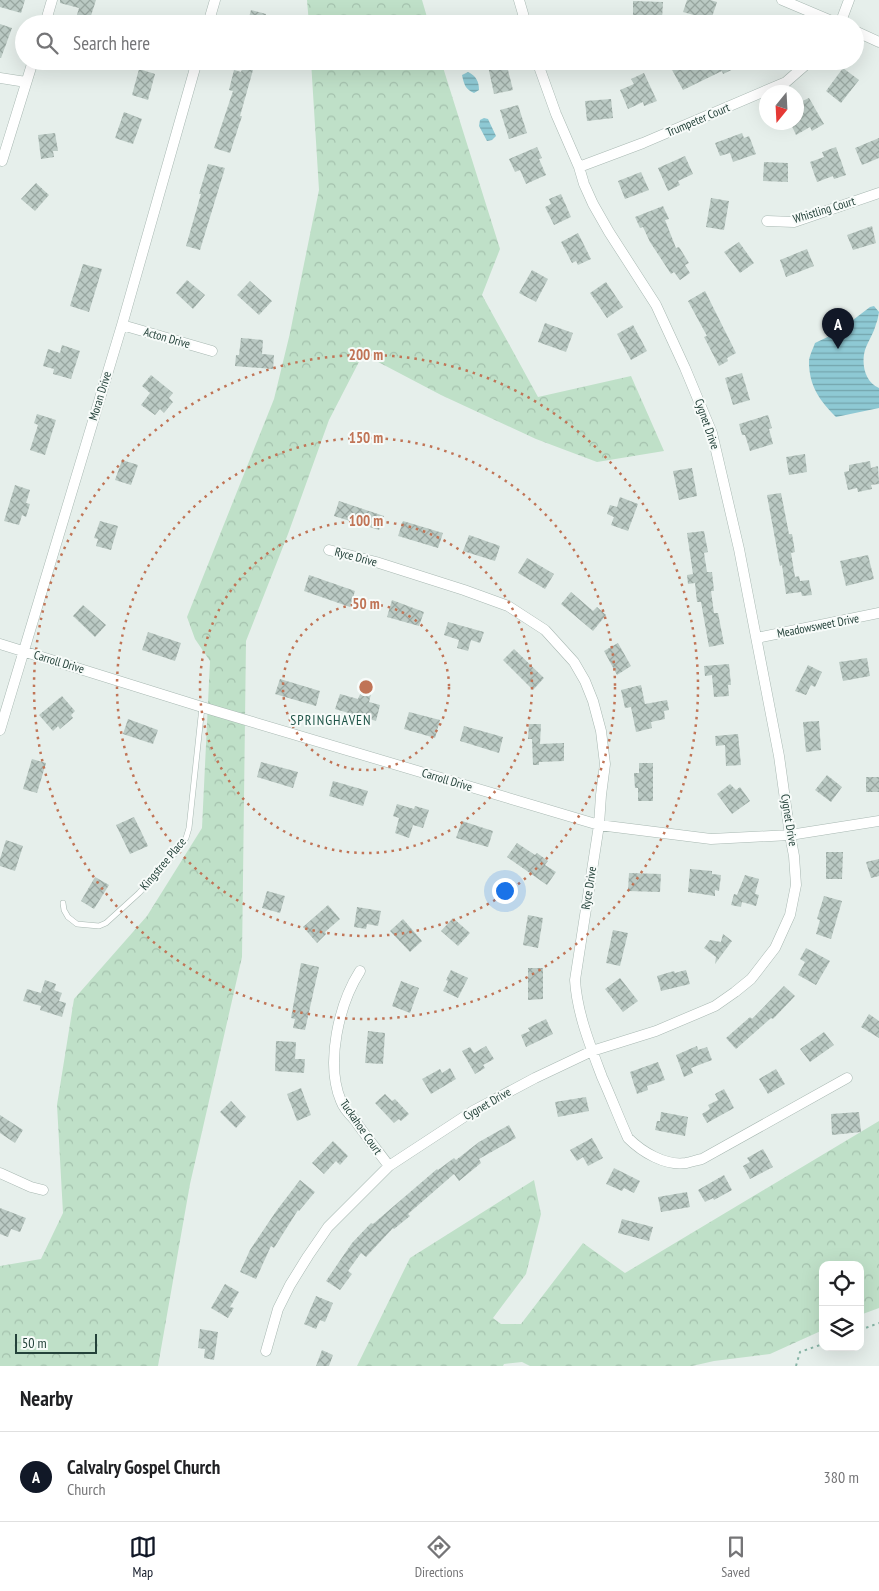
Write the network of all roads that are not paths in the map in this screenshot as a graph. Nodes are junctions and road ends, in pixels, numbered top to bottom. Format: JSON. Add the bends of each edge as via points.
{"nodes":[{"id":1,"x":52,"y":0,"type":"edge"},
{"id":2,"x":215,"y":0,"type":"edge"},
{"id":3,"x":519,"y":0,"type":"edge"},
{"id":4,"x":782,"y":0,"type":"edge"},
{"id":5,"x":849,"y":0,"type":"edge"},
{"id":6,"x":48,"y":15,"type":"edge"},
{"id":7,"x":211,"y":15,"type":"edge"},
{"id":8,"x":523,"y":15,"type":"edge"},
{"id":9,"x":818,"y":15,"type":"edge"},
{"id":10,"x":843,"y":15,"type":"edge"},
{"id":11,"x":864,"y":35,"type":"edge"},
{"id":12,"x":879,"y":42,"type":"edge"},
{"id":13,"x":30,"y":70,"type":"edge"},
{"id":14,"x":194,"y":70,"type":"edge"},
{"id":15,"x":540,"y":70,"type":"edge"},
{"id":16,"x":800,"y":70,"type":"edge"},
{"id":17,"x":0,"y":78,"type":"edge"},
{"id":18,"x":26,"y":82,"type":"junction"},
{"id":19,"x":2,"y":161,"type":"dead end"},
{"id":20,"x":579,"y":167,"type":"junction"},
{"id":21,"x":879,"y":193,"type":"edge"},
{"id":22,"x":767,"y":220,"type":"dead end"},
{"id":23,"x":122,"y":325,"type":"junction"},
{"id":24,"x":212,"y":351,"type":"dead end"},
{"id":25,"x":329,"y":550,"type":"dead end"},
{"id":26,"x":879,"y":613,"type":"edge"},
{"id":27,"x":757,"y":638,"type":"junction"},
{"id":28,"x":0,"y":644,"type":"edge"},
{"id":29,"x":25,"y":651,"type":"junction"},
{"id":30,"x":202,"y":707,"type":"junction"},
{"id":31,"x":0,"y":730,"type":"edge"},
{"id":32,"x":879,"y":820,"type":"edge"},
{"id":33,"x":600,"y":825,"type":"junction"},
{"id":34,"x":790,"y":835,"type":"junction"},
{"id":35,"x":63,"y":903,"type":"dead end"},
{"id":36,"x":360,"y":971,"type":"dead end"},
{"id":37,"x":592,"y":1051,"type":"junction"},
{"id":38,"x":846,"y":1078,"type":"dead end"},
{"id":39,"x":389,"y":1166,"type":"junction"},
{"id":40,"x":0,"y":1173,"type":"edge"},
{"id":41,"x":43,"y":1190,"type":"dead end"},
{"id":42,"x":266,"y":1351,"type":"dead end"}],
"edges":[{"from":1,"to":6,"type":"street"},
{"from":2,"to":7,"type":"street"},
{"from":3,"to":8,"type":"street"},
{"from":4,"to":9,"type":"street"},
{"from":5,"to":10,"type":"street"},
{"from":11,"to":12,"type":"street"},
{"from":13,"to":18,"type":"street"},
{"from":14,"to":23,"type":"street","name":"Moran Drive"},
{"from":15,"to":20,"type":"street","name":"Cygnet Drive"},
{"from":16,"to":20,"type":"street","name":"Trumpeter Court","via":[[786,82]]},
{"from":17,"to":18,"type":"street"},
{"from":18,"to":19,"type":"street"},
{"from":20,"to":27,"type":"street","name":"Cygnet Drive","via":[[593,204],[656,306],[712,434]]},
{"from":21,"to":22,"type":"street","name":"Whistling Court","via":[[794,222]]},
{"from":23,"to":24,"type":"street","name":"Acton Drive"},
{"from":23,"to":29,"type":"street","name":"Moran Drive"},
{"from":25,"to":33,"type":"street","name":"Ryce Drive","via":[[384,564],[508,606],[545,630],[574,662],[593,701],[605,764]]},
{"from":26,"to":27,"type":"street","name":"Meadowsweet Drive"},
{"from":27,"to":34,"type":"street","name":"Cygnet Drive"},
{"from":28,"to":29,"type":"street","name":"Carroll Drive"},
{"from":29,"to":30,"type":"street","name":"Carroll Drive"},
{"from":29,"to":31,"type":"street","name":"Moran Drive"},
{"from":30,"to":33,"type":"street","name":"Carroll Drive"},
{"from":30,"to":35,"type":"lane","name":"Kingstree Place","via":[[189,828],[184,842],[139,893],[99,926],[77,924],[68,917]]},
{"from":32,"to":34,"type":"street","name":"Carroll Drive"},
{"from":33,"to":34,"type":"street","name":"Carroll Drive","via":[[711,839]]},
{"from":33,"to":37,"type":"street","name":"Ryce Drive","via":[[574,980],[578,1006]]},
{"from":34,"to":37,"type":"street","name":"Cygnet Drive","via":[[796,885],[790,916],[775,948],[751,978],[715,1006],[656,1031]]},
{"from":36,"to":39,"type":"street","name":"Tuckahoe Court","via":[[343,1006],[334,1074],[341,1103]]},
{"from":37,"to":38,"type":"street","name":"Ryce Drive","via":[[628,1138],[635,1146],[665,1161],[684,1163],[702,1159]]},
{"from":37,"to":39,"type":"street","name":"Cygnet Drive","via":[[489,1101]]},
{"from":39,"to":42,"type":"street","name":"Cygnet Drive","via":[[328,1227],[308,1256],[278,1309]]},
{"from":40,"to":41,"type":"street"}]}
